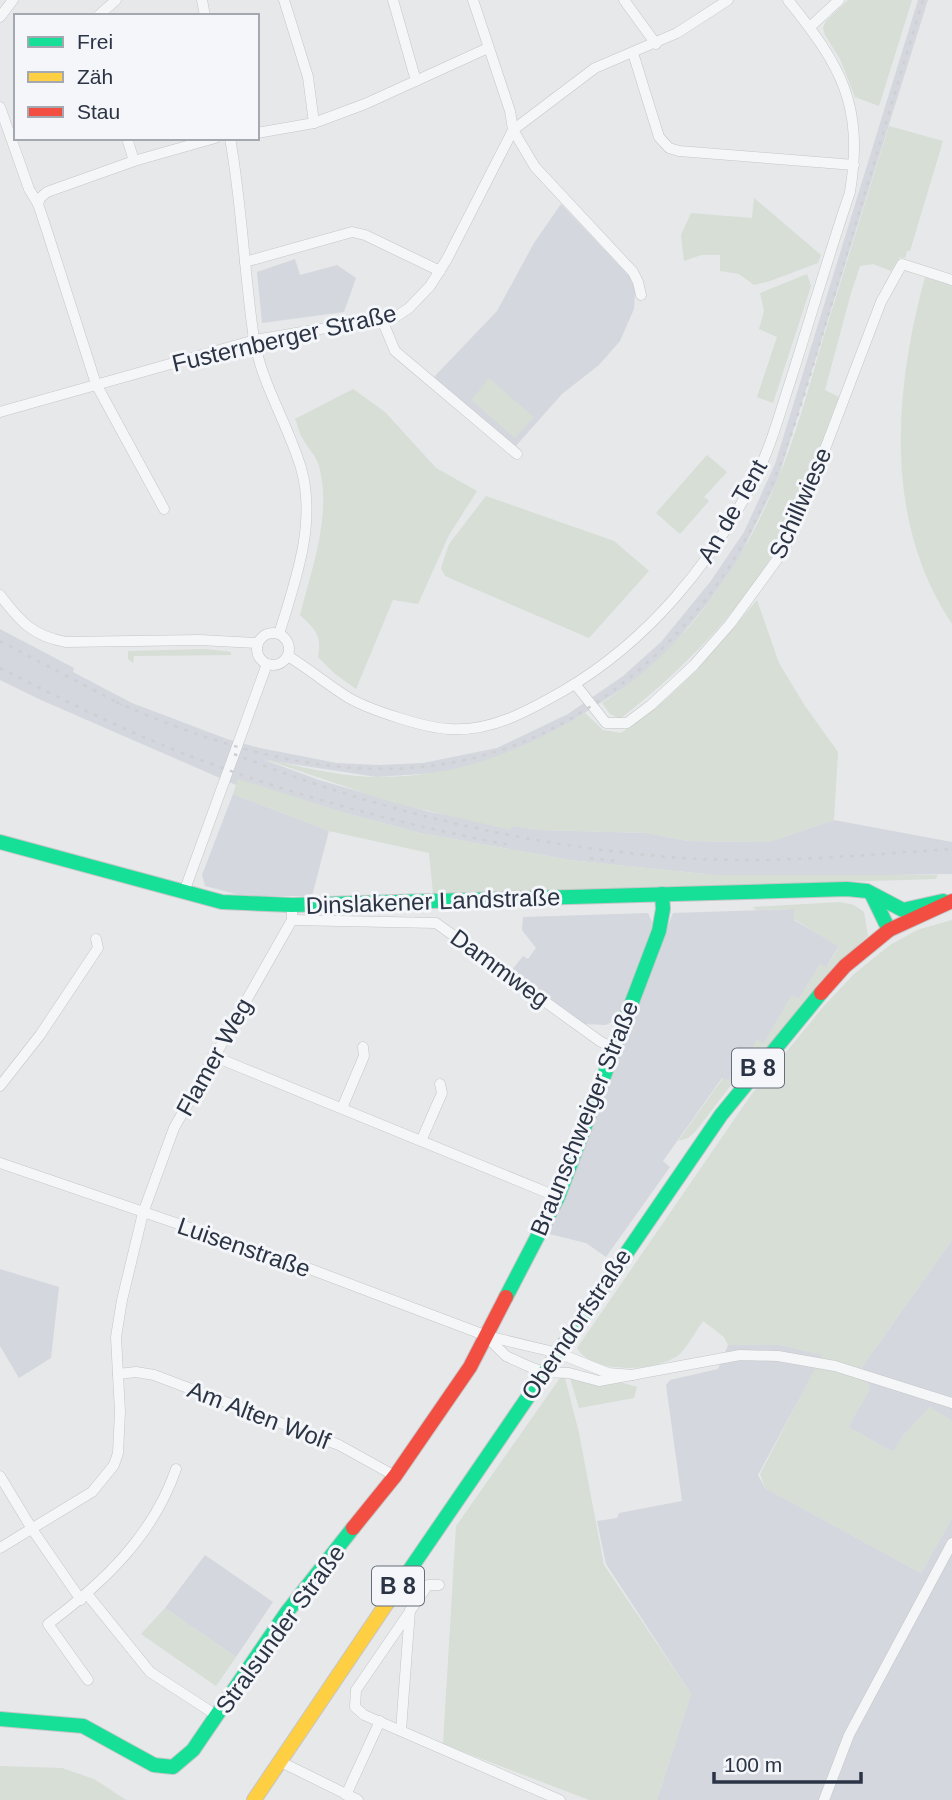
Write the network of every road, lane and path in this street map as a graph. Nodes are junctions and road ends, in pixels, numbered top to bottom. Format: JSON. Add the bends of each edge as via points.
{"nodes":[{"id":1,"x":13,"y":0,"type":"edge"},
{"id":2,"x":284,"y":0,"type":"edge"},
{"id":3,"x":393,"y":0,"type":"edge"},
{"id":4,"x":473,"y":0,"type":"edge"},
{"id":5,"x":624,"y":0,"type":"edge"},
{"id":6,"x":728,"y":0,"type":"edge"},
{"id":7,"x":788,"y":0,"type":"edge"},
{"id":8,"x":838,"y":0,"type":"edge"},
{"id":9,"x":116,"y":1,"type":"edge"},
{"id":10,"x":101,"y":14,"type":"edge"},
{"id":11,"x":0,"y":17,"type":"edge"},
{"id":12,"x":810,"y":27,"type":"junction"},
{"id":13,"x":656,"y":44,"type":"junction"},
{"id":14,"x":488,"y":48,"type":"junction"},
{"id":15,"x":633,"y":53,"type":"junction"},
{"id":16,"x":416,"y":81,"type":"junction"},
{"id":17,"x":0,"y":107,"type":"edge"},
{"id":18,"x":314,"y":122,"type":"junction"},
{"id":19,"x":513,"y":130,"type":"junction"},
{"id":20,"x":259,"y":133,"type":"edge"},
{"id":21,"x":128,"y":140,"type":"edge"},
{"id":22,"x":208,"y":140,"type":"edge"},
{"id":23,"x":230,"y":140,"type":"edge"},
{"id":24,"x":134,"y":161,"type":"junction"},
{"id":25,"x":854,"y":165,"type":"junction"},
{"id":26,"x":38,"y":204,"type":"junction"},
{"id":27,"x":245,"y":262,"type":"junction"},
{"id":28,"x":440,"y":271,"type":"junction"},
{"id":29,"x":952,"y":279,"type":"edge"},
{"id":30,"x":640,"y":295,"type":"dead end"},
{"id":31,"x":382,"y":320,"type":"junction"},
{"id":32,"x":255,"y":340,"type":"junction"},
{"id":33,"x":96,"y":384,"type":"junction"},
{"id":34,"x":0,"y":412,"type":"edge"},
{"id":35,"x":517,"y":454,"type":"dead end"},
{"id":36,"x":164,"y":509,"type":"dead end"},
{"id":37,"x":0,"y":595,"type":"edge"},
{"id":38,"x":279,"y":634,"type":"junction"},
{"id":39,"x":258,"y":643,"type":"junction"},
{"id":40,"x":288,"y":656,"type":"junction"},
{"id":41,"x":267,"y":664,"type":"junction"},
{"id":42,"x":575,"y":684,"type":"junction"},
{"id":43,"x":0,"y":842,"type":"edge"},
{"id":44,"x":184,"y":892,"type":"junction"},
{"id":45,"x":662,"y":894,"type":"junction"},
{"id":46,"x":872,"y":895,"type":"junction"},
{"id":47,"x":952,"y":900,"type":"edge"},
{"id":48,"x":292,"y":912,"type":"junction"},
{"id":49,"x":889,"y":930,"type":"junction"},
{"id":50,"x":96,"y":939,"type":"dead end"},
{"id":51,"x":363,"y":1046,"type":"dead end"},
{"id":52,"x":613,"y":1047,"type":"junction"},
{"id":53,"x":213,"y":1056,"type":"junction"},
{"id":54,"x":440,"y":1084,"type":"dead end"},
{"id":55,"x":0,"y":1087,"type":"edge"},
{"id":56,"x":342,"y":1108,"type":"junction"},
{"id":57,"x":421,"y":1141,"type":"junction"},
{"id":58,"x":0,"y":1163,"type":"edge"},
{"id":59,"x":558,"y":1197,"type":"junction"},
{"id":60,"x":143,"y":1213,"type":"junction"},
{"id":61,"x":487,"y":1336,"type":"junction"},
{"id":62,"x":563,"y":1355,"type":"junction"},
{"id":63,"x":544,"y":1372,"type":"junction"},
{"id":64,"x":118,"y":1374,"type":"junction"},
{"id":65,"x":633,"y":1376,"type":"junction"},
{"id":66,"x":952,"y":1403,"type":"edge"},
{"id":67,"x":176,"y":1469,"type":"dead end"},
{"id":68,"x":0,"y":1476,"type":"edge"},
{"id":69,"x":395,"y":1476,"type":"junction"},
{"id":70,"x":32,"y":1529,"type":"junction"},
{"id":71,"x":952,"y":1543,"type":"edge"},
{"id":72,"x":0,"y":1548,"type":"edge"},
{"id":73,"x":439,"y":1585,"type":"dead end"},
{"id":74,"x":84,"y":1597,"type":"junction"},
{"id":75,"x":410,"y":1610,"type":"junction"},
{"id":76,"x":88,"y":1681,"type":"dead end"},
{"id":77,"x":216,"y":1715,"type":"junction"},
{"id":78,"x":0,"y":1719,"type":"edge"},
{"id":79,"x":380,"y":1721,"type":"junction"},
{"id":80,"x":401,"y":1730,"type":"junction"},
{"id":81,"x":279,"y":1761,"type":"junction"},
{"id":82,"x":346,"y":1795,"type":"junction"},
{"id":83,"x":254,"y":1800,"type":"edge"},
{"id":84,"x":358,"y":1800,"type":"edge"},
{"id":85,"x":560,"y":1800,"type":"edge"},
{"id":86,"x":824,"y":1800,"type":"edge"}],
"edges":[{"from":1,"to":11,"type":"street"},
{"from":2,"to":18,"type":"street","via":[[308,77]]},
{"from":3,"to":16,"type":"street"},
{"from":4,"to":14,"type":"street"},
{"from":5,"to":13,"type":"street"},
{"from":6,"to":13,"type":"street","name":"Fusternberger Straße"},
{"from":7,"to":12,"type":"street","name":"An de Tent"},
{"from":8,"to":12,"type":"street"},
{"from":9,"to":10,"type":"street"},
{"from":12,"to":25,"type":"street","name":"An de Tent","via":[[847,93]]},
{"from":13,"to":15,"type":"street","name":"Fusternberger Straße"},
{"from":14,"to":16,"type":"street"},
{"from":14,"to":19,"type":"street"},
{"from":15,"to":19,"type":"street","name":"Fusternberger Straße","via":[[595,68]]},
{"from":15,"to":25,"type":"street","via":[[659,137],[669,148]]},
{"from":16,"to":18,"type":"street"},
{"from":17,"to":26,"type":"street"},
{"from":18,"to":20,"type":"street"},
{"from":19,"to":28,"type":"street","name":"Fusternberger Straße"},
{"from":19,"to":30,"type":"street","via":[[535,167],[633,272]]},
{"from":21,"to":24,"type":"street"},
{"from":22,"to":24,"type":"street"},
{"from":23,"to":27,"type":"street"},
{"from":24,"to":26,"type":"street","via":[[47,192]]},
{"from":25,"to":42,"type":"street","name":"An de Tent","via":[[850,192],[756,477],[708,557],[679,595],[639,636]]},
{"from":26,"to":33,"type":"street"},
{"from":27,"to":28,"type":"street","via":[[352,232]]},
{"from":27,"to":32,"type":"street"},
{"from":28,"to":31,"type":"street","name":"Fusternberger Straße","via":[[409,308]]},
{"from":29,"to":42,"type":"street","name":"Schillwiese","via":[[902,264],[881,302],[784,550],[694,664],[627,723],[606,723]]},
{"from":31,"to":32,"type":"street","name":"Fusternberger Straße"},
{"from":31,"to":35,"type":"street","via":[[395,351]]},
{"from":32,"to":33,"type":"street","name":"Fusternberger Straße"},
{"from":32,"to":38,"type":"street","via":[[306,491],[306,532]]},
{"from":33,"to":34,"type":"street","name":"Fusternberger Straße"},
{"from":33,"to":36,"type":"street"},
{"from":37,"to":39,"type":"street","via":[[22,622],[46,638],[66,642],[188,639]]},
{"from":38,"to":39,"type":"street","via":[[269,634]]},
{"from":38,"to":40,"type":"street","via":[[287,641]]},
{"from":39,"to":41,"type":"street","via":[[259,658]]},
{"from":40,"to":41,"type":"street","via":[[280,664]]},
{"from":40,"to":42,"type":"street","name":"An de Tent","via":[[354,701],[447,729],[499,723]]},
{"from":41,"to":44,"type":"street"},
{"from":43,"to":44,"type":"main road","name":"Dinslakener Landstraße"},
{"from":44,"to":48,"type":"main road","name":"Dinslakener Landstraße"},
{"from":45,"to":46,"type":"main road","name":"Dinslakener Landstraße","via":[[847,888]]},
{"from":45,"to":48,"type":"main road","name":"Dinslakener Landstraße"},
{"from":45,"to":52,"type":"main road","name":"Braunschweiger Straße","via":[[659,931]]},
{"from":46,"to":47,"type":"main road","name":"Dinslakener Landstraße","via":[[903,910]]},
{"from":46,"to":49,"type":"main road"},
{"from":47,"to":49,"type":"main road","name":"Oberndorfstraße","number":"B 8"},
{"from":48,"to":52,"type":"street","name":"Dammweg","via":[[436,922]]},
{"from":48,"to":53,"type":"street","name":"Flamer Weg"},
{"from":49,"to":62,"type":"main road","name":"Oberndorfstraße","number":"B 8","via":[[845,966],[795,1021],[721,1115],[646,1222]]},
{"from":50,"to":55,"type":"street","via":[[98,948]]},
{"from":51,"to":56,"type":"street","via":[[364,1056]]},
{"from":52,"to":59,"type":"main road","name":"Braunschweiger Straße"},
{"from":53,"to":56,"type":"street"},
{"from":53,"to":60,"type":"street","name":"Flamer Weg","via":[[174,1128]]},
{"from":54,"to":57,"type":"street","via":[[442,1093]]},
{"from":56,"to":57,"type":"street"},
{"from":57,"to":59,"type":"street"},
{"from":58,"to":60,"type":"street","name":"Luisenstraße"},
{"from":59,"to":61,"type":"main road","name":"Braunschweiger Straße"},
{"from":60,"to":61,"type":"street","name":"Luisenstraße"},
{"from":60,"to":64,"type":"street","name":"Flamer Weg","via":[[118,1325]]},
{"from":61,"to":62,"type":"street","name":"Luisenstraße"},
{"from":61,"to":63,"type":"street","name":"Luisenstraße","via":[[506,1356]]},
{"from":61,"to":69,"type":"main road","name":"Stralsunder Straße"},
{"from":62,"to":63,"type":"main road","name":"Oberndorfstraße","number":"B 8"},
{"from":62,"to":65,"type":"street","name":"Luisenstraße","via":[[608,1373]]},
{"from":63,"to":65,"type":"street","name":"Luisenstraße","via":[[599,1381]]},
{"from":63,"to":81,"type":"main road","name":"Oberndorfstraße","number":"B 8"},
{"from":64,"to":69,"type":"street","name":"Am Alten Wolf","via":[[155,1375],[339,1445]]},
{"from":64,"to":70,"type":"street","name":"Flamer Weg","via":[[120,1412],[114,1465],[92,1492]]},
{"from":65,"to":66,"type":"street","name":"Luisenstraße","via":[[740,1355],[778,1356],[835,1366]]},
{"from":67,"to":74,"type":"street","via":[[147,1528],[121,1562]]},
{"from":68,"to":70,"type":"street"},
{"from":69,"to":77,"type":"main road","name":"Stralsunder Straße","via":[[287,1612]]},
{"from":70,"to":72,"type":"street","name":"Flamer Weg"},
{"from":70,"to":74,"type":"street"},
{"from":71,"to":86,"type":"street","via":[[849,1735]]},
{"from":73,"to":75,"type":"street","via":[[428,1586]]},
{"from":74,"to":76,"type":"street","via":[[48,1624]]},
{"from":74,"to":77,"type":"street","via":[[150,1672]]},
{"from":75,"to":79,"type":"street","via":[[356,1690],[355,1707]]},
{"from":75,"to":80,"type":"street"},
{"from":77,"to":78,"type":"main road","name":"Stralsunder Straße","via":[[193,1750],[173,1767],[154,1765],[83,1726]]},
{"from":79,"to":80,"type":"street"},
{"from":79,"to":82,"type":"street"},
{"from":80,"to":85,"type":"street"},
{"from":81,"to":82,"type":"street"},
{"from":81,"to":83,"type":"main road","name":"Oberndorfstraße","number":"B 8"},
{"from":82,"to":84,"type":"street"}]}
